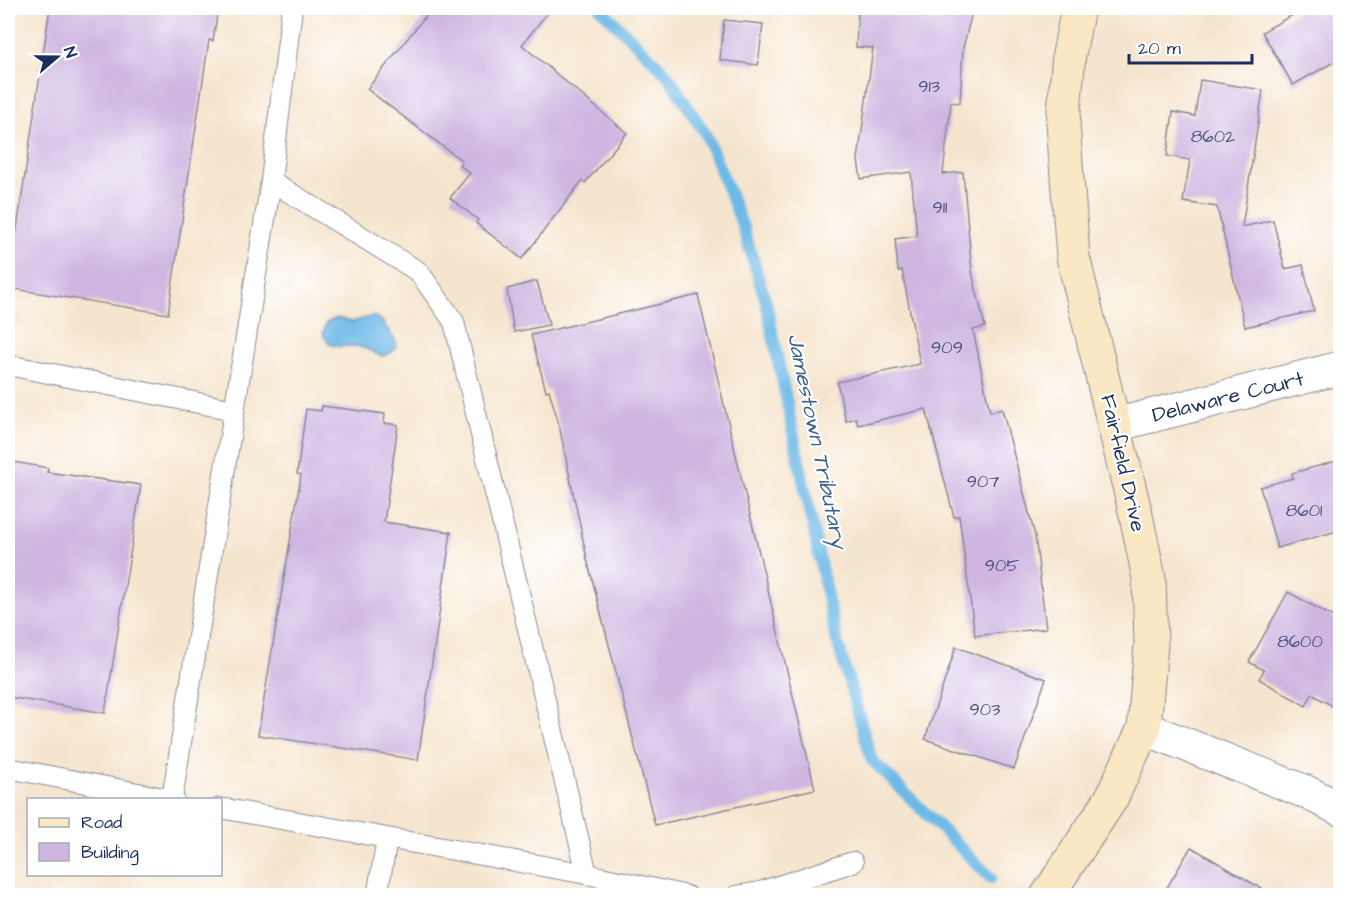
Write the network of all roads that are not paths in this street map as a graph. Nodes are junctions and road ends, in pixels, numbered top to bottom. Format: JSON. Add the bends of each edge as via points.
{"nodes":[{"id":1,"x":292,"y":8,"type":"edge"},
{"id":2,"x":1078,"y":8,"type":"edge"},
{"id":3,"x":271,"y":181,"type":"junction"},
{"id":4,"x":8,"y":365,"type":"edge"},
{"id":5,"x":1341,"y":368,"type":"edge"},
{"id":6,"x":234,"y":410,"type":"junction"},
{"id":7,"x":1114,"y":425,"type":"junction"},
{"id":8,"x":1144,"y":728,"type":"junction"},
{"id":9,"x":8,"y":768,"type":"edge"},
{"id":10,"x":168,"y":798,"type":"edge"},
{"id":11,"x":173,"y":798,"type":"edge"},
{"id":12,"x":222,"y":808,"type":"edge"},
{"id":13,"x":1341,"y":809,"type":"edge"},
{"id":14,"x":387,"y":840,"type":"junction"},
{"id":15,"x":853,"y":862,"type":"dead end"},
{"id":16,"x":587,"y":874,"type":"junction"},
{"id":17,"x":761,"y":894,"type":"edge"},
{"id":18,"x":377,"y":896,"type":"edge"},
{"id":19,"x":687,"y":896,"type":"edge"},
{"id":20,"x":736,"y":896,"type":"edge"},
{"id":21,"x":1047,"y":896,"type":"edge"}],
"edges":[{"from":1,"to":3,"type":"lane"},
{"from":2,"to":7,"type":"street","name":"Fairfield Drive","via":[[1063,123],[1066,186],[1073,257]]},
{"from":3,"to":6,"type":"lane"},
{"from":3,"to":16,"type":"lane","via":[[419,272],[454,322]]},
{"from":4,"to":6,"type":"lane"},
{"from":5,"to":7,"type":"street","name":"Delaware Court"},
{"from":6,"to":11,"type":"lane"},
{"from":7,"to":8,"type":"street","name":"Fairfield Drive","via":[[1149,578],[1151,644]]},
{"from":8,"to":13,"type":"street"},
{"from":8,"to":21,"type":"street","name":"Fairfield Drive","via":[[1111,799]]},
{"from":9,"to":10,"type":"lane"},
{"from":12,"to":14,"type":"lane"},
{"from":14,"to":16,"type":"lane"},
{"from":14,"to":18,"type":"lane"},
{"from":15,"to":17,"type":"lane"},
{"from":16,"to":19,"type":"lane"},
{"from":17,"to":20,"type":"lane"}]}
